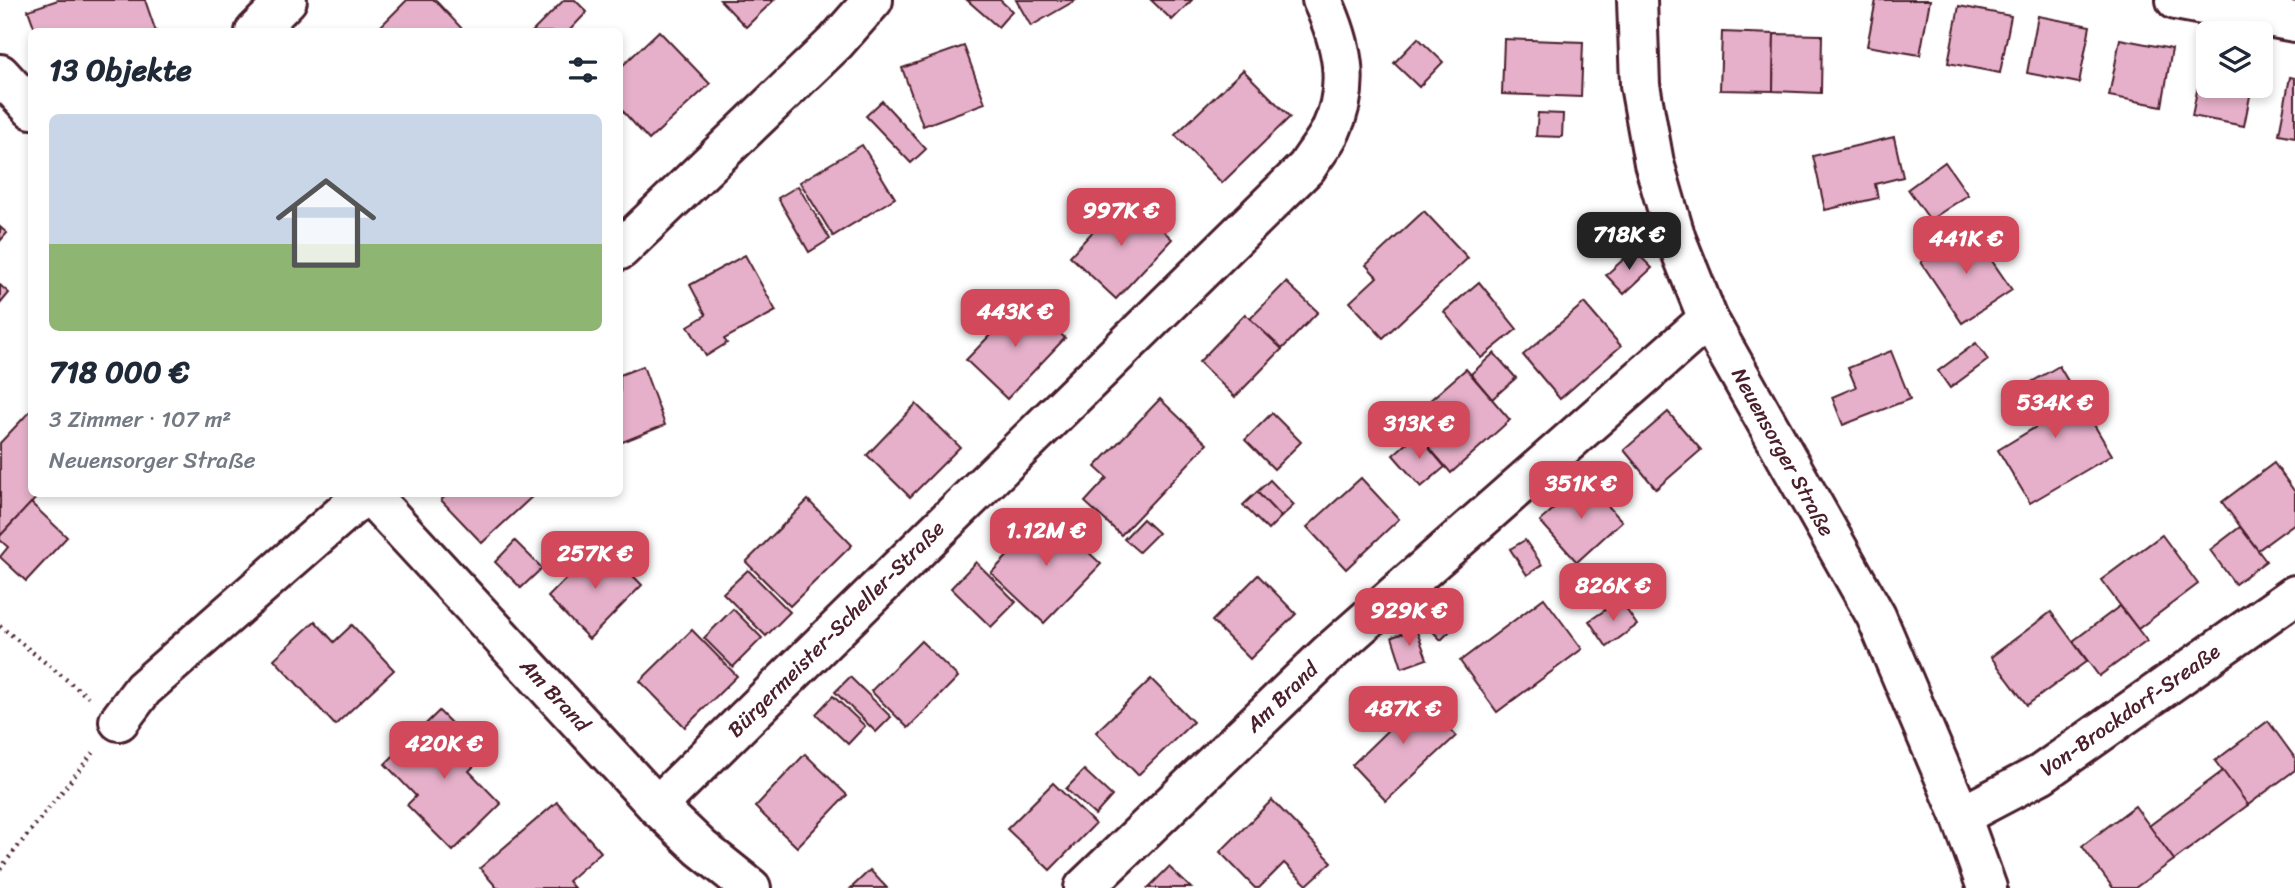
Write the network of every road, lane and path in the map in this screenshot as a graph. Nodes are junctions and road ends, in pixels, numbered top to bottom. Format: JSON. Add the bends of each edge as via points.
{"nodes":[{"id":1,"x":287,"y":0,"type":"edge"},
{"id":2,"x":873,"y":0,"type":"edge"},
{"id":3,"x":1322,"y":0,"type":"edge"},
{"id":4,"x":1637,"y":0,"type":"edge"},
{"id":5,"x":2176,"y":0,"type":"edge"},
{"id":6,"x":2295,"y":22,"type":"edge"},
{"id":7,"x":259,"y":28,"type":"edge"},
{"id":8,"x":0,"y":74,"type":"edge"},
{"id":9,"x":28,"y":105,"type":"edge"},
{"id":10,"x":623,"y":247,"type":"edge"},
{"id":11,"x":1708,"y":319,"type":"junction"},
{"id":12,"x":364,"y":497,"type":"edge"},
{"id":13,"x":370,"y":497,"type":"edge"},
{"id":14,"x":2295,"y":595,"type":"edge"},
{"id":15,"x":0,"y":626,"type":"edge"},
{"id":16,"x":119,"y":721,"type":"junction"},
{"id":17,"x":657,"y":806,"type":"junction"},
{"id":18,"x":1961,"y":816,"type":"junction"},
{"id":19,"x":0,"y":869,"type":"edge"},
{"id":20,"x":751,"y":888,"type":"edge"},
{"id":21,"x":1084,"y":888,"type":"edge"},
{"id":22,"x":1987,"y":888,"type":"edge"}],
"edges":[{"from":1,"to":7,"type":"street"},
{"from":2,"to":10,"type":"street","via":[[836,42]]},
{"from":3,"to":17,"type":"street","name":"Bürgermeister-Scheller-Straße","via":[[1343,59],[1343,93],[1331,131],[1307,167]]},
{"from":4,"to":11,"type":"street","name":"Neuensorger Straße","via":[[1640,85],[1654,163],[1676,239]]},
{"from":5,"to":6,"type":"street"},
{"from":8,"to":9,"type":"street"},
{"from":11,"to":18,"type":"street","name":"Neuensorger Straße","via":[[1876,616]]},
{"from":11,"to":21,"type":"street","name":"Am Brand","via":[[1329,653]]},
{"from":12,"to":16,"type":"street","via":[[143,689]]},
{"from":13,"to":17,"type":"street","name":"Am Brand"},
{"from":14,"to":18,"type":"street","name":"Von-Brockdorf-Sreaße","via":[[2041,774]]},
{"from":15,"to":16,"type":"path"},
{"from":16,"to":19,"type":"path"},
{"from":17,"to":20,"type":"street","name":"Am Brand"},
{"from":18,"to":22,"type":"street","name":"Neuensorger Straße"}]}
